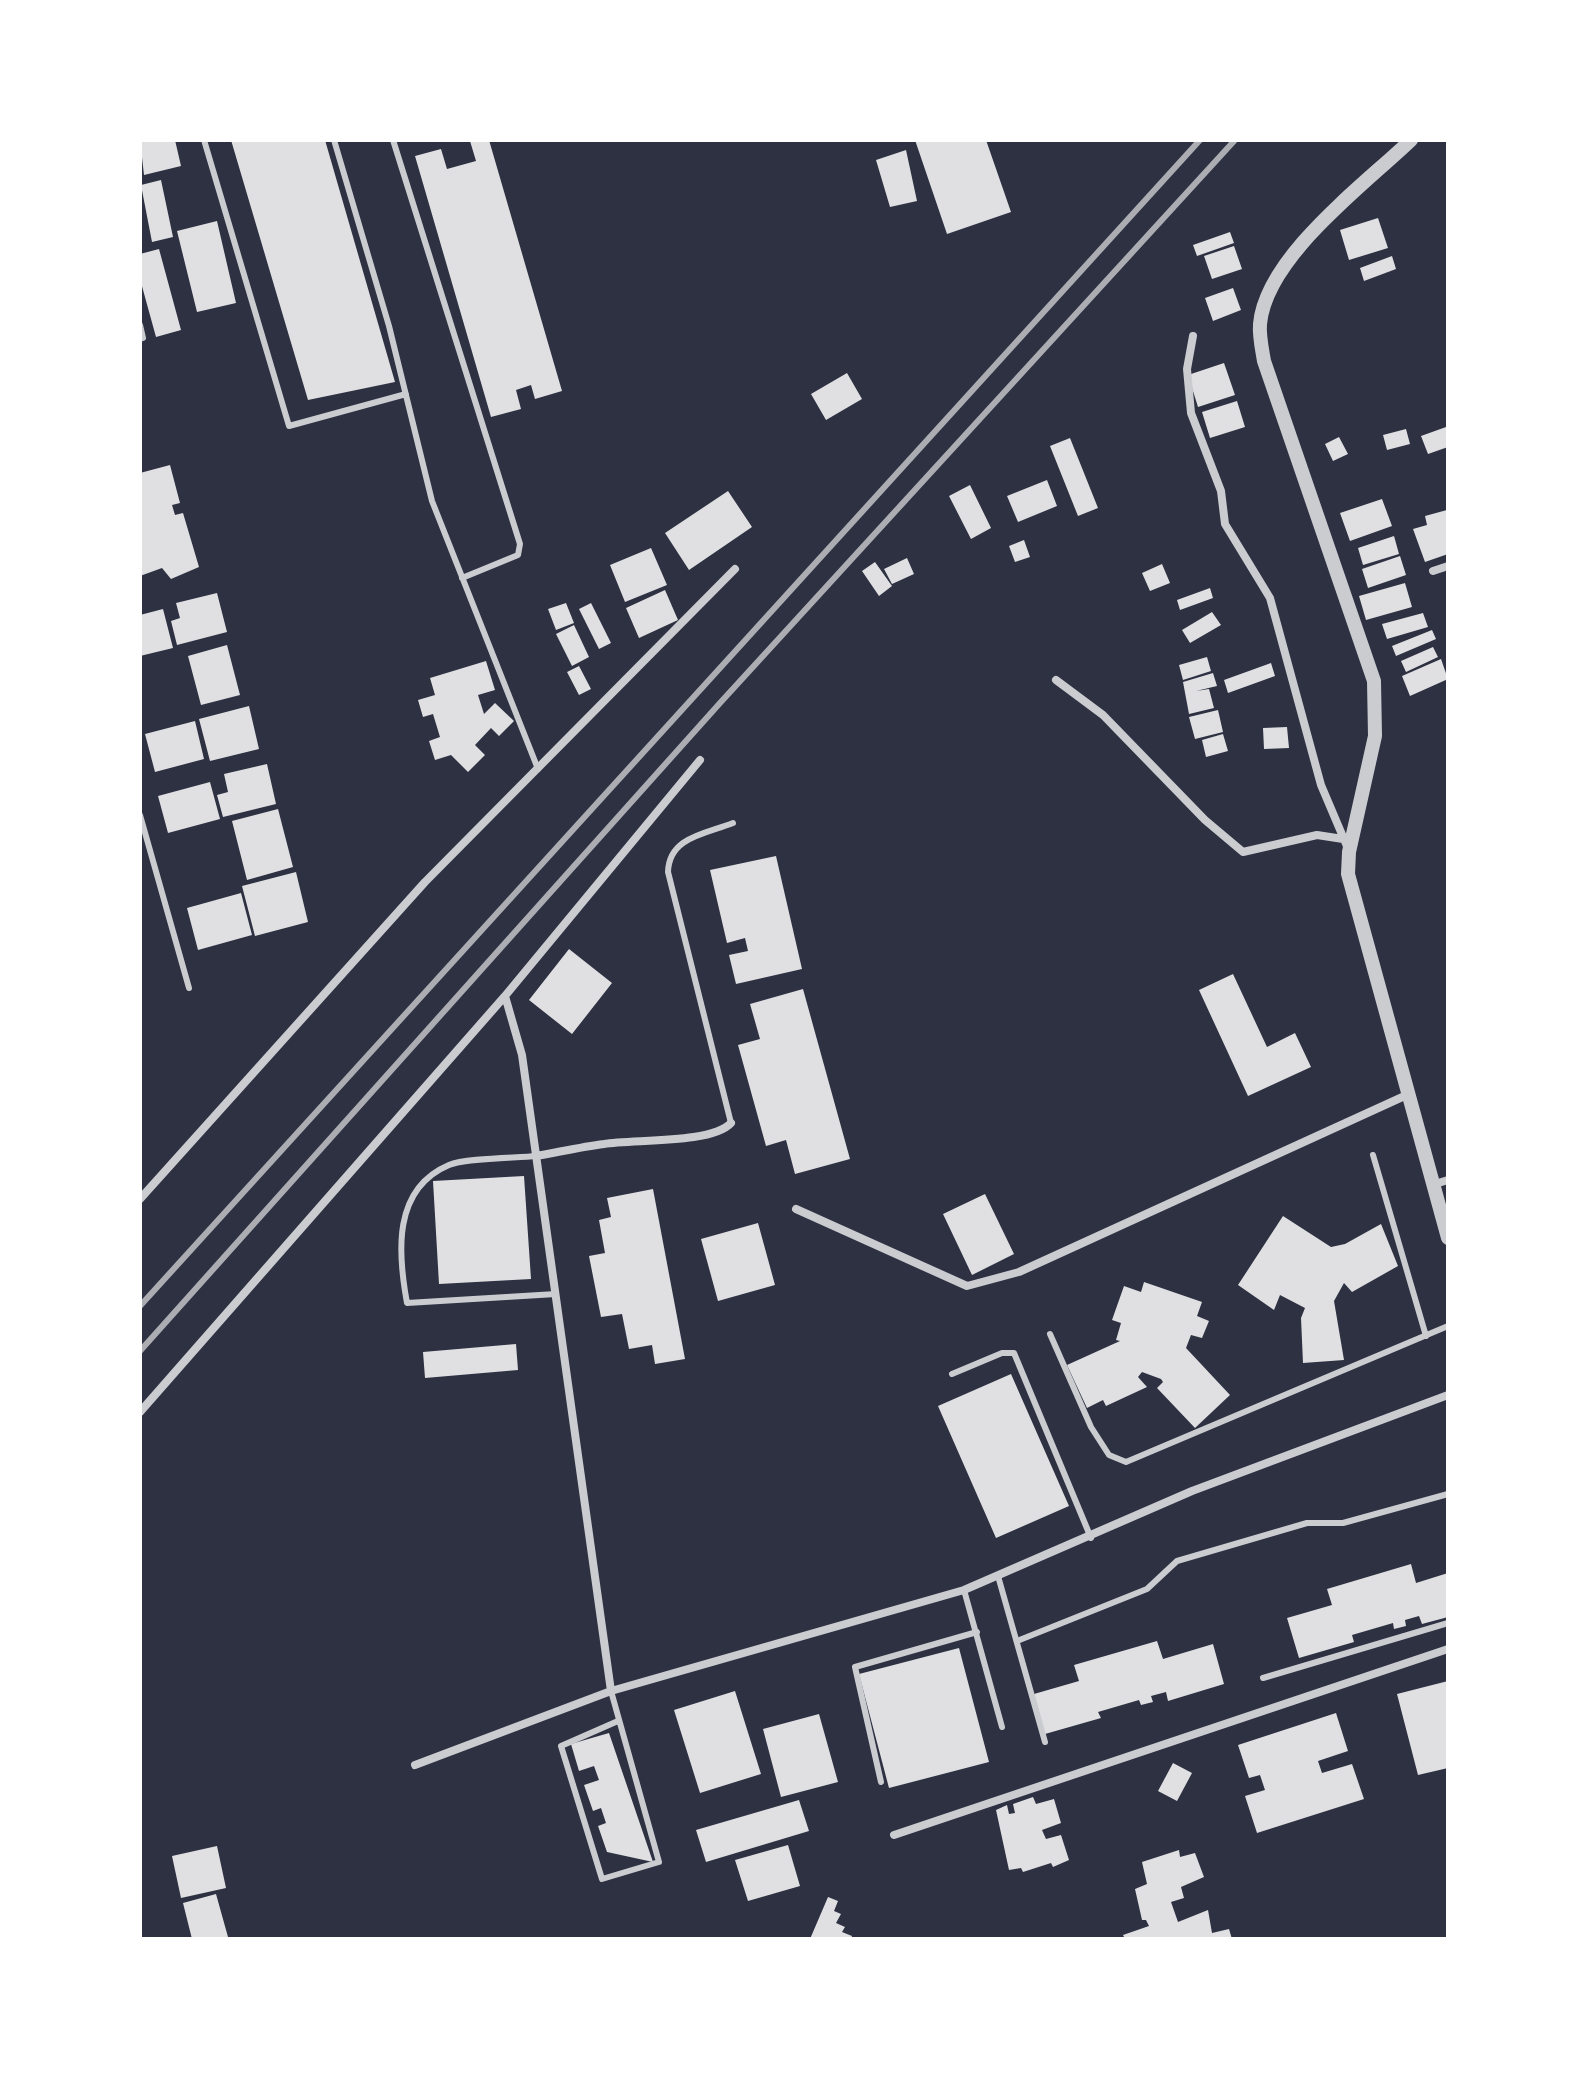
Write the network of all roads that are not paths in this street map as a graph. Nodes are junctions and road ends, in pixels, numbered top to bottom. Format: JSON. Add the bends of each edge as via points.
{"nodes":[{"id":1,"x":204,"y":140,"type":"edge"},
{"id":2,"x":334,"y":140,"type":"edge"},
{"id":3,"x":393,"y":140,"type":"edge"},
{"id":4,"x":1411,"y":140,"type":"edge"},
{"id":5,"x":140,"y":325,"type":"edge"},
{"id":6,"x":1193,"y":336,"type":"dead end"},
{"id":7,"x":140,"y":339,"type":"edge"},
{"id":8,"x":406,"y":394,"type":"junction"},
{"id":9,"x":1448,"y":566,"type":"edge"},
{"id":10,"x":735,"y":569,"type":"dead end"},
{"id":11,"x":1433,"y":571,"type":"dead end"},
{"id":12,"x":462,"y":578,"type":"junction"},
{"id":13,"x":1056,"y":680,"type":"dead end"},
{"id":14,"x":700,"y":760,"type":"dead end"},
{"id":15,"x":538,"y":769,"type":"junction"},
{"id":16,"x":140,"y":815,"type":"edge"},
{"id":17,"x":733,"y":823,"type":"dead end"},
{"id":18,"x":1346,"y":845,"type":"junction"},
{"id":19,"x":189,"y":988,"type":"dead end"},
{"id":20,"x":505,"y":996,"type":"junction"},
{"id":21,"x":1409,"y":1094,"type":"junction"},
{"id":22,"x":731,"y":1123,"type":"joint"},
{"id":23,"x":1373,"y":1155,"type":"dead end"},
{"id":24,"x":536,"y":1156,"type":"junction"},
{"id":25,"x":1442,"y":1182,"type":"edge"},
{"id":26,"x":140,"y":1199,"type":"edge"},
{"id":27,"x":796,"y":1209,"type":"dead end"},
{"id":28,"x":1448,"y":1238,"type":"edge"},
{"id":29,"x":556,"y":1294,"type":"junction"},
{"id":30,"x":1448,"y":1326,"type":"edge"},
{"id":31,"x":1050,"y":1334,"type":"dead end"},
{"id":32,"x":1426,"y":1336,"type":"junction"},
{"id":33,"x":952,"y":1374,"type":"dead end"},
{"id":34,"x":1448,"y":1395,"type":"edge"},
{"id":35,"x":140,"y":1412,"type":"edge"},
{"id":36,"x":1448,"y":1494,"type":"edge"},
{"id":37,"x":1091,"y":1538,"type":"junction"},
{"id":38,"x":998,"y":1576,"type":"junction"},
{"id":39,"x":964,"y":1590,"type":"junction"},
{"id":40,"x":1448,"y":1623,"type":"edge"},
{"id":41,"x":977,"y":1632,"type":"junction"},
{"id":42,"x":1017,"y":1641,"type":"junction"},
{"id":43,"x":1448,"y":1649,"type":"edge"},
{"id":44,"x":1263,"y":1678,"type":"dead end"},
{"id":45,"x":611,"y":1691,"type":"junction"},
{"id":46,"x":618,"y":1721,"type":"junction"},
{"id":47,"x":1002,"y":1727,"type":"dead end"},
{"id":48,"x":1045,"y":1742,"type":"dead end"},
{"id":49,"x":415,"y":1765,"type":"dead end"},
{"id":50,"x":881,"y":1782,"type":"dead end"},
{"id":51,"x":894,"y":1835,"type":"dead end"}],
"edges":[{"from":1,"to":8,"type":"lane","via":[[289,426]]},
{"from":2,"to":8,"type":"lane"},
{"from":3,"to":12,"type":"lane","via":[[520,544],[518,555]]},
{"from":4,"to":18,"type":"street","via":[[1294,251],[1271,284],[1260,324],[1264,361],[1374,681],[1375,736]]},
{"from":5,"to":7,"type":"lane"},
{"from":6,"to":18,"type":"street","via":[[1187,369],[1191,413],[1221,491],[1225,524],[1270,598],[1321,785]]},
{"from":8,"to":12,"type":"lane","via":[[432,501]]},
{"from":9,"to":11,"type":"street"},
{"from":10,"to":15,"type":"street"},
{"from":12,"to":15,"type":"lane"},
{"from":13,"to":18,"type":"street","via":[[1103,715],[1243,852],[1317,835]]},
{"from":14,"to":20,"type":"street"},
{"from":15,"to":26,"type":"street","via":[[425,882]]},
{"from":16,"to":19,"type":"lane"},
{"from":17,"to":22,"type":"lane","via":[[679,843],[668,864]]},
{"from":18,"to":21,"type":"street","via":[[1348,874]]},
{"from":20,"to":24,"type":"street","via":[[522,1055]]},
{"from":20,"to":35,"type":"street"},
{"from":21,"to":25,"type":"street"},
{"from":21,"to":27,"type":"street","via":[[1019,1272],[979,1285],[967,1286]]},
{"from":22,"to":24,"type":"street","via":[[689,1137],[606,1143]]},
{"from":23,"to":32,"type":"lane"},
{"from":24,"to":29,"type":"street"},
{"from":24,"to":29,"type":"lane","via":[[449,1165],[425,1183],[407,1208],[399,1237],[401,1271],[407,1303]]},
{"from":25,"to":28,"type":"street"},
{"from":29,"to":45,"type":"street"},
{"from":30,"to":32,"type":"lane"},
{"from":31,"to":32,"type":"lane","via":[[1091,1427],[1109,1455],[1126,1462]]},
{"from":33,"to":37,"type":"lane","via":[[1014,1353]]},
{"from":34,"to":37,"type":"street","via":[[1192,1491]]},
{"from":36,"to":42,"type":"lane","via":[[1343,1523],[1307,1523],[1177,1561],[1147,1589]]},
{"from":37,"to":38,"type":"street"},
{"from":38,"to":39,"type":"street"},
{"from":38,"to":42,"type":"lane"},
{"from":39,"to":41,"type":"lane"},
{"from":39,"to":45,"type":"street"},
{"from":40,"to":44,"type":"lane"},
{"from":41,"to":47,"type":"lane"},
{"from":41,"to":50,"type":"lane","via":[[855,1667]]},
{"from":42,"to":48,"type":"lane"},
{"from":43,"to":51,"type":"street"},
{"from":45,"to":46,"type":"lane"},
{"from":45,"to":49,"type":"street"},
{"from":46,"to":46,"type":"lane","via":[[659,1862],[602,1879],[561,1746]]}]}
